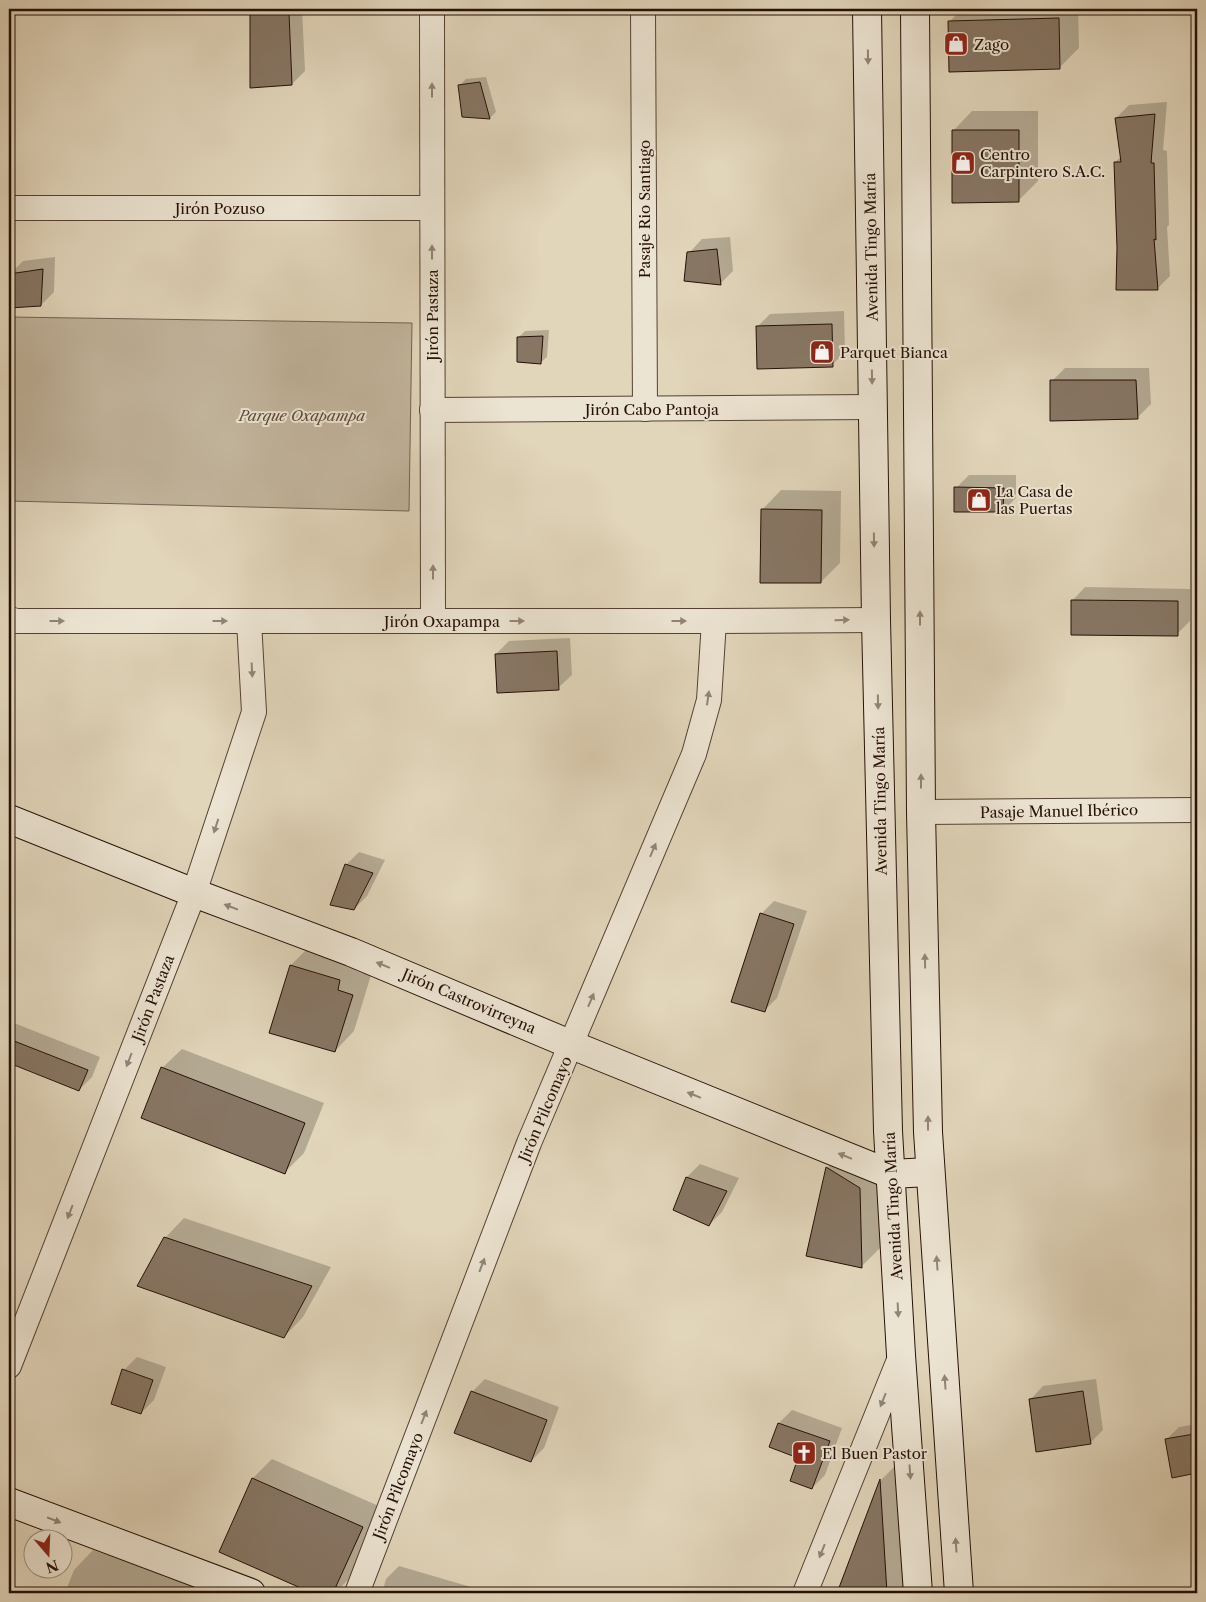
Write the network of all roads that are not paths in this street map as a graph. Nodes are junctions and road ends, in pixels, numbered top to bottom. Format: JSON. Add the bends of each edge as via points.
{"nodes":[{"id":1,"x":432,"y":9,"type":"edge"},
{"id":2,"x":643,"y":9,"type":"edge"},
{"id":3,"x":868,"y":9,"type":"edge"},
{"id":4,"x":915,"y":9,"type":"edge"},
{"id":5,"x":9,"y":208,"type":"edge"},
{"id":6,"x":432,"y":208,"type":"junction"},
{"id":7,"x":873,"y":407,"type":"junction"},
{"id":8,"x":645,"y":409,"type":"junction"},
{"id":9,"x":432,"y":410,"type":"junction"},
{"id":10,"x":9,"y":619,"type":"edge"},
{"id":11,"x":876,"y":620,"type":"junction"},
{"id":12,"x":249,"y":621,"type":"junction"},
{"id":13,"x":433,"y":621,"type":"junction"},
{"id":14,"x":714,"y":621,"type":"junction"},
{"id":15,"x":1197,"y":810,"type":"edge"},
{"id":16,"x":921,"y":812,"type":"junction"},
{"id":17,"x":9,"y":819,"type":"edge"},
{"id":18,"x":194,"y":893,"type":"junction"},
{"id":19,"x":572,"y":1045,"type":"junction"},
{"id":20,"x":930,"y":1172,"type":"junction"},
{"id":21,"x":890,"y":1174,"type":"junction"},
{"id":22,"x":901,"y":1355,"type":"junction"},
{"id":23,"x":9,"y":1366,"type":"edge"},
{"id":24,"x":9,"y":1502,"type":"edge"},
{"id":25,"x":251,"y":1593,"type":"edge"},
{"id":26,"x":357,"y":1593,"type":"edge"},
{"id":27,"x":805,"y":1593,"type":"edge"},
{"id":28,"x":918,"y":1593,"type":"edge"},
{"id":29,"x":959,"y":1593,"type":"edge"}],
"edges":[{"from":6,"to":1,"type":"street","name":"Jirón Pastaza","one_way":true},
{"from":2,"to":8,"type":"street","name":"Pasaje Rio Santiago"},
{"from":3,"to":7,"type":"main road","name":"Avenida Tingo María","one_way":true},
{"from":16,"to":4,"type":"main road","one_way":true},
{"from":5,"to":6,"type":"street","name":"Jirón Pozuso"},
{"from":9,"to":6,"type":"street","name":"Jirón Pastaza","one_way":true},
{"from":7,"to":8,"type":"street","name":"Jirón Cabo Pantoja"},
{"from":7,"to":11,"type":"main road","name":"Avenida Tingo María","one_way":true},
{"from":8,"to":9,"type":"street","name":"Jirón Cabo Pantoja"},
{"from":13,"to":9,"type":"street","name":"Jirón Pastaza","one_way":true},
{"from":10,"to":12,"type":"street","name":"Jirón Oxapampa","one_way":true},
{"from":14,"to":11,"type":"street","name":"Jirón Oxapampa","one_way":true},
{"from":11,"to":21,"type":"main road","name":"Avenida Tingo María","one_way":true},
{"from":12,"to":13,"type":"street","name":"Jirón Oxapampa"},
{"from":12,"to":18,"type":"street","name":"Jirón Pastaza","one_way":true,"via":[[254,712]]},
{"from":13,"to":14,"type":"street","name":"Jirón Oxapampa","one_way":true},
{"from":19,"to":14,"type":"street","name":"Jirón Pilcomayo","one_way":true,"via":[[694,754],[709,700]]},
{"from":15,"to":16,"type":"street","name":"Pasaje Manuel Ibérico"},
{"from":20,"to":16,"type":"main road","one_way":true},
{"from":17,"to":18,"type":"main road","name":"Jirón Castrovirreyna"},
{"from":19,"to":18,"type":"main road","name":"Jirón Castrovirreyna","one_way":true,"via":[[352,952]]},
{"from":18,"to":23,"type":"street","name":"Jirón Pastaza","one_way":true},
{"from":21,"to":19,"type":"main road","name":"Jirón Castrovirreyna","one_way":true},
{"from":26,"to":19,"type":"street","name":"Jirón Pilcomayo","one_way":true,"via":[[529,1143]]},
{"from":20,"to":21,"type":"main road","name":"Jirón Castrovirreyna"},
{"from":29,"to":20,"type":"main road","one_way":true},
{"from":21,"to":22,"type":"main road","name":"Avenida Tingo María","one_way":true},
{"from":22,"to":27,"type":"street","one_way":true},
{"from":22,"to":28,"type":"main road","name":"Avenida Tingo María","one_way":true},
{"from":24,"to":25,"type":"main road","one_way":true}]}
